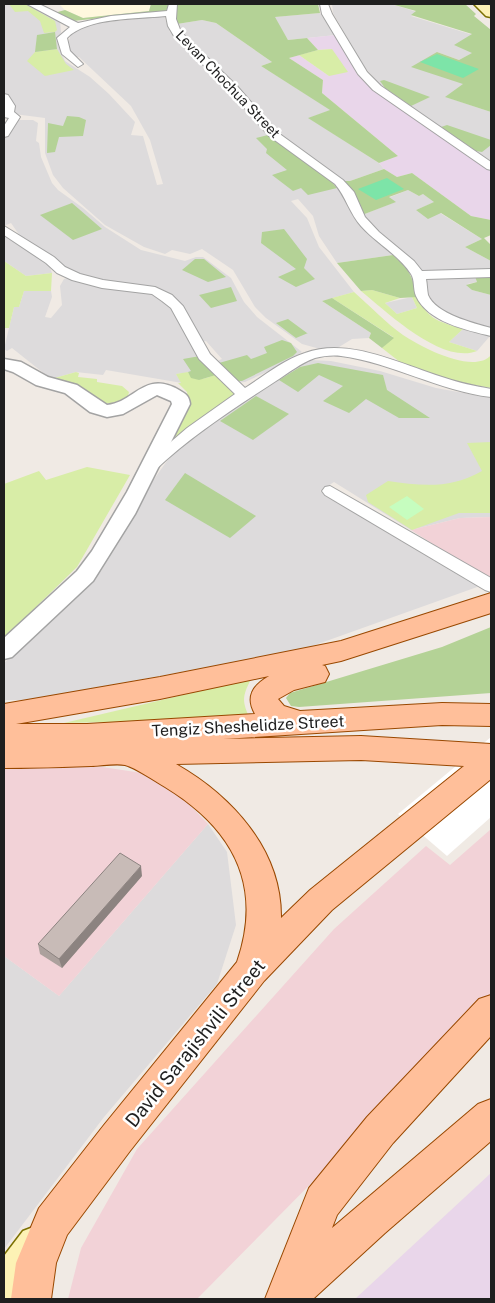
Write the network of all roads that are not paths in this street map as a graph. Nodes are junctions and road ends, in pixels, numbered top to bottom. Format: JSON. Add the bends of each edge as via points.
{"nodes":[{"id":1,"x":32,"y":4,"type":"edge"},
{"id":2,"x":324,"y":4,"type":"edge"},
{"id":3,"x":481,"y":4,"type":"edge"},
{"id":4,"x":172,"y":8,"type":"edge"},
{"id":5,"x":491,"y":14,"type":"edge"},
{"id":6,"x":76,"y":26,"type":"junction"},
{"id":7,"x":78,"y":64,"type":"dead end"},
{"id":8,"x":4,"y":98,"type":"edge"},
{"id":9,"x":6,"y":113,"type":"edge"},
{"id":10,"x":4,"y":134,"type":"edge"},
{"id":11,"x":491,"y":168,"type":"edge"},
{"id":12,"x":4,"y":230,"type":"edge"},
{"id":13,"x":491,"y":273,"type":"edge"},
{"id":14,"x":419,"y":275,"type":"junction"},
{"id":15,"x":491,"y":332,"type":"edge"},
{"id":16,"x":4,"y":364,"type":"edge"},
{"id":17,"x":491,"y":393,"type":"edge"},
{"id":18,"x":244,"y":395,"type":"junction"},
{"id":19,"x":147,"y":471,"type":"junction"},
{"id":20,"x":330,"y":491,"type":"dead end"},
{"id":21,"x":491,"y":586,"type":"edge"},
{"id":22,"x":491,"y":602,"type":"edge"},
{"id":23,"x":491,"y":622,"type":"edge"},
{"id":24,"x":4,"y":651,"type":"edge"},
{"id":25,"x":491,"y":715,"type":"edge"},
{"id":26,"x":4,"y":720,"type":"edge"},
{"id":27,"x":304,"y":723,"type":"junction"},
{"id":28,"x":130,"y":753,"type":"junction"},
{"id":29,"x":4,"y":756,"type":"edge"},
{"id":30,"x":491,"y":756,"type":"edge"},
{"id":31,"x":491,"y":762,"type":"edge"},
{"id":32,"x":252,"y":970,"type":"junction"},
{"id":33,"x":491,"y":1011,"type":"edge"},
{"id":34,"x":491,"y":1117,"type":"edge"},
{"id":35,"x":53,"y":1222,"type":"junction"},
{"id":36,"x":4,"y":1285,"type":"edge"},
{"id":37,"x":284,"y":1298,"type":"edge"},
{"id":38,"x":31,"y":1299,"type":"edge"}],
"edges":[{"from":1,"to":6,"type":"street"},
{"from":2,"to":11,"type":"street","via":[[363,74],[377,88]]},
{"from":3,"to":5,"type":"main road"},
{"from":4,"to":6,"type":"street"},
{"from":4,"to":14,"type":"street","name":"Levan Chochua Street","via":[[171,22],[177,34],[233,88],[273,134],[339,182],[348,192],[360,218]]},
{"from":6,"to":7,"type":"street","via":[[67,30],[62,38],[65,52]]},
{"from":8,"to":9,"type":"street","via":[[10,106]]},
{"from":9,"to":10,"type":"street","via":[[15,117]]},
{"from":12,"to":18,"type":"street","via":[[76,277],[155,291],[167,298],[176,306],[204,356]]},
{"from":13,"to":14,"type":"street"},
{"from":14,"to":15,"type":"street","name":"Levan Chochua Street","via":[[422,295],[443,316]]},
{"from":16,"to":19,"type":"street","via":[[19,367],[40,380],[72,389],[89,404],[107,411],[124,407],[148,391],[165,390],[180,398],[181,404]]},
{"from":17,"to":18,"type":"street","via":[[458,387],[378,360],[343,352],[315,354]]},
{"from":18,"to":19,"type":"street","via":[[170,449]]},
{"from":19,"to":24,"type":"street","via":[[85,576]]},
{"from":20,"to":21,"type":"street"},
{"from":22,"to":26,"type":"main road","via":[[341,651]]},
{"from":23,"to":27,"type":"main road","via":[[375,660],[288,680],[272,689],[264,701],[266,708],[279,718]]},
{"from":25,"to":27,"type":"main road","name":"Tengiz Sheshelidze Street","via":[[442,714]]},
{"from":26,"to":27,"type":"main road","name":"Tengiz Sheshelidze Street","via":[[87,736]]},
{"from":28,"to":29,"type":"main road","name":"Tengiz Sheshelidze Street"},
{"from":28,"to":30,"type":"main road","name":"Tengiz Sheshelidze Street","via":[[361,748]]},
{"from":28,"to":32,"type":"main road","via":[[199,794],[232,825],[242,842],[260,878],[263,905],[263,930]]},
{"from":31,"to":32,"type":"main road","name":"David Sarajishvili Street","via":[[321,900]]},
{"from":32,"to":35,"type":"main road","name":"David Sarajishvili Street"},
{"from":33,"to":37,"type":"main road","via":[[380,1130],[323,1202]]},
{"from":34,"to":37,"type":"main road","via":[[370,1219]]},
{"from":35,"to":36,"type":"main road","name":"David Sarajishvili Street"},
{"from":35,"to":38,"type":"main road","via":[[36,1263]]}]}
